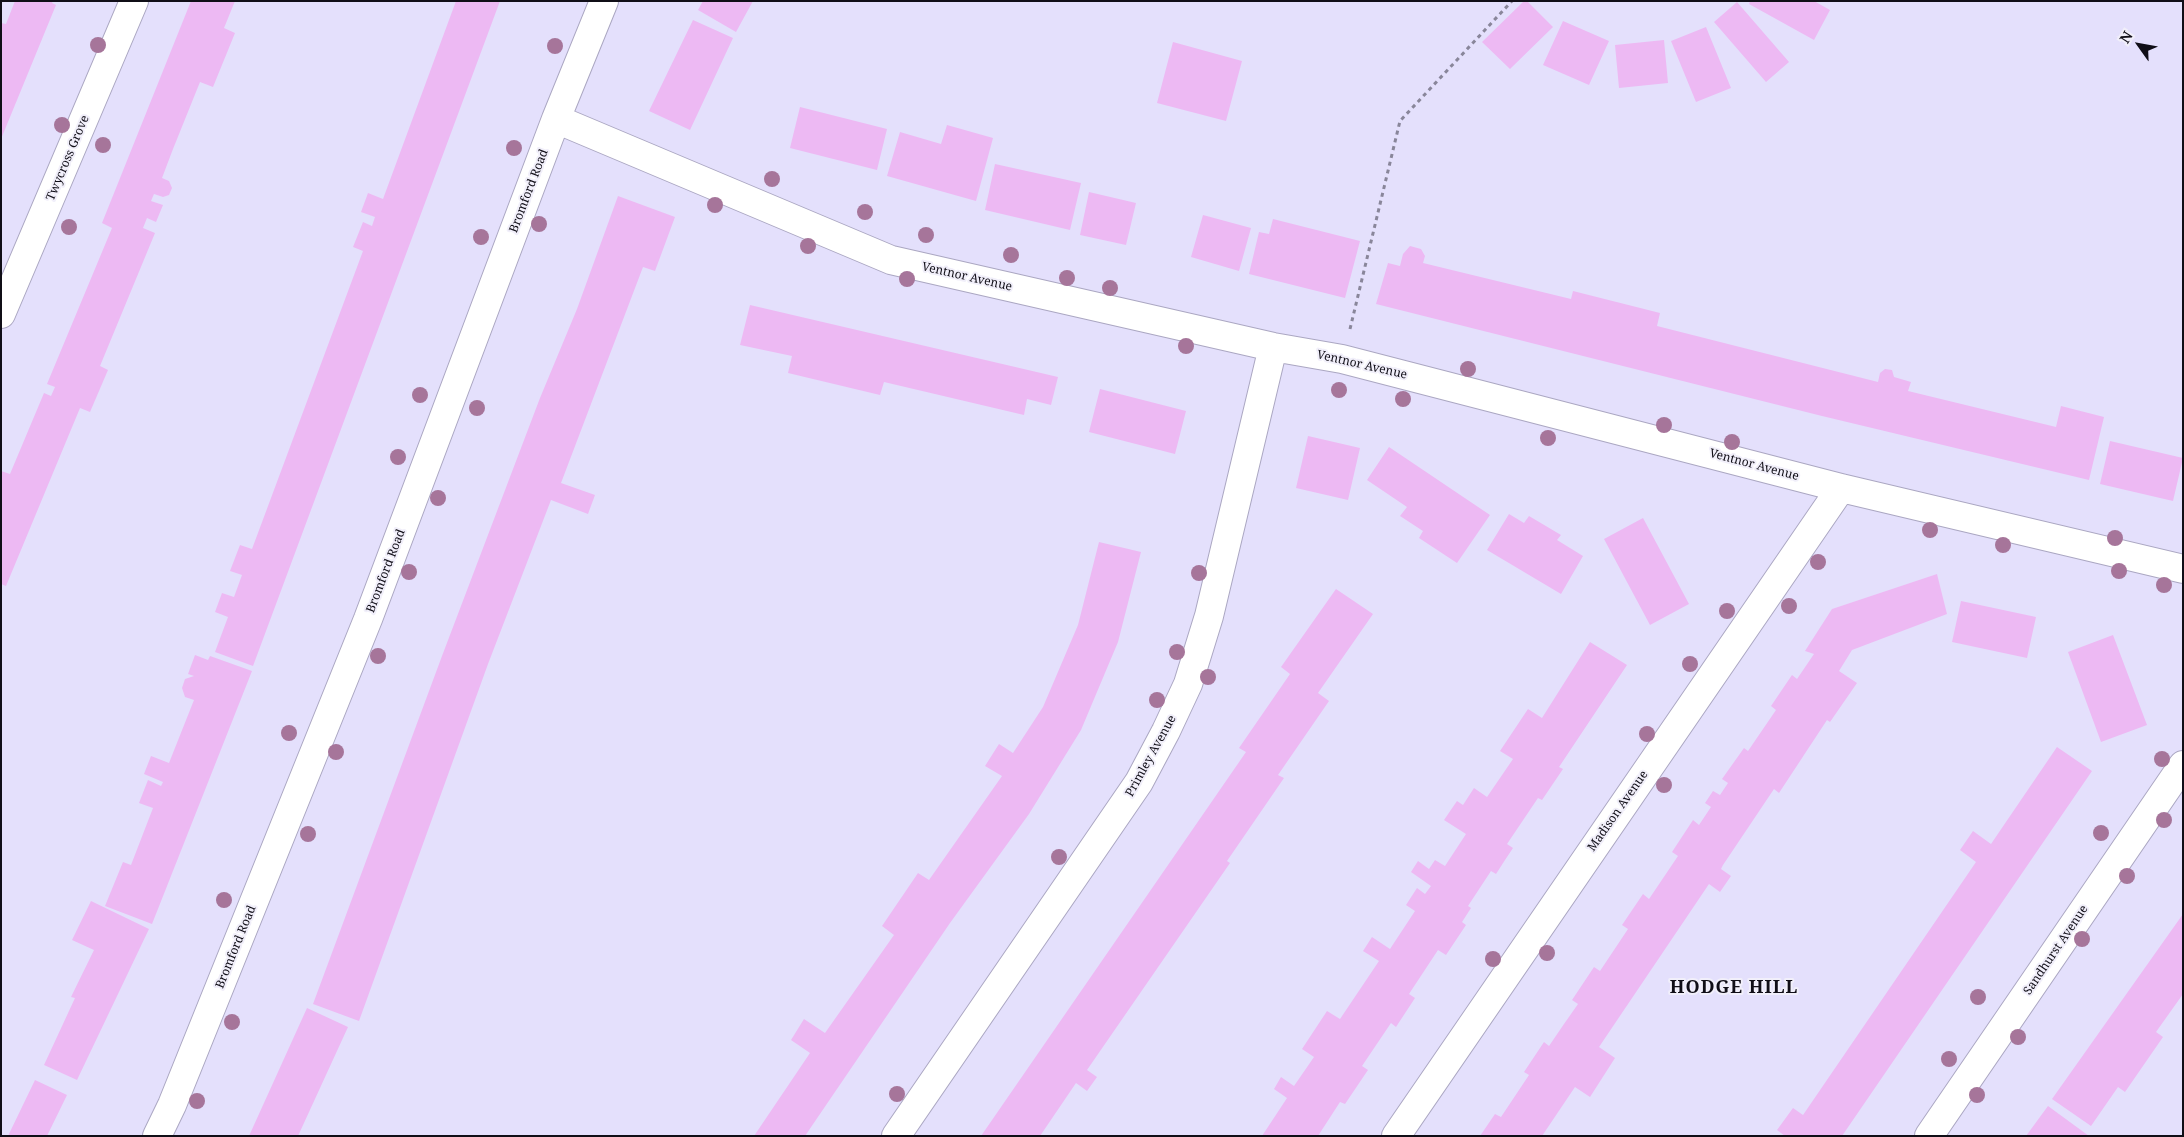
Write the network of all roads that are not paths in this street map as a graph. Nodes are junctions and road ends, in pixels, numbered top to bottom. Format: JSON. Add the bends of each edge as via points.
{"nodes":[{"id":1,"x":134,"y":1,"type":"edge"},
{"id":2,"x":604,"y":1,"type":"edge"},
{"id":3,"x":556,"y":119,"type":"junction"},
{"id":4,"x":1,"y":314,"type":"edge"},
{"id":5,"x":1272,"y":347,"type":"junction"},
{"id":6,"x":1841,"y":488,"type":"junction"},
{"id":7,"x":2183,"y":569,"type":"edge"},
{"id":8,"x":2183,"y":765,"type":"edge"},
{"id":9,"x":157,"y":1136,"type":"edge"},
{"id":10,"x":896,"y":1136,"type":"edge"},
{"id":11,"x":1396,"y":1136,"type":"edge"},
{"id":12,"x":1929,"y":1136,"type":"edge"}],
"edges":[{"from":1,"to":4,"type":"street","name":"Twycross Grove"},
{"from":2,"to":3,"type":"street","name":"Bromford Road"},
{"from":3,"to":5,"type":"street","name":"Ventnor Avenue","via":[[891,260]]},
{"from":3,"to":9,"type":"street","name":"Bromford Road","via":[[368,619]]},
{"from":5,"to":6,"type":"street","name":"Ventnor Avenue","via":[[1342,359]]},
{"from":5,"to":10,"type":"street","name":"Primley Avenue","via":[[1209,616],[1188,684],[1166,731],[1139,782]]},
{"from":6,"to":7,"type":"street","name":"Ventnor Avenue"},
{"from":6,"to":11,"type":"street","name":"Madison Avenue"},
{"from":8,"to":12,"type":"street","name":"Sandhurst Avenue"}]}
